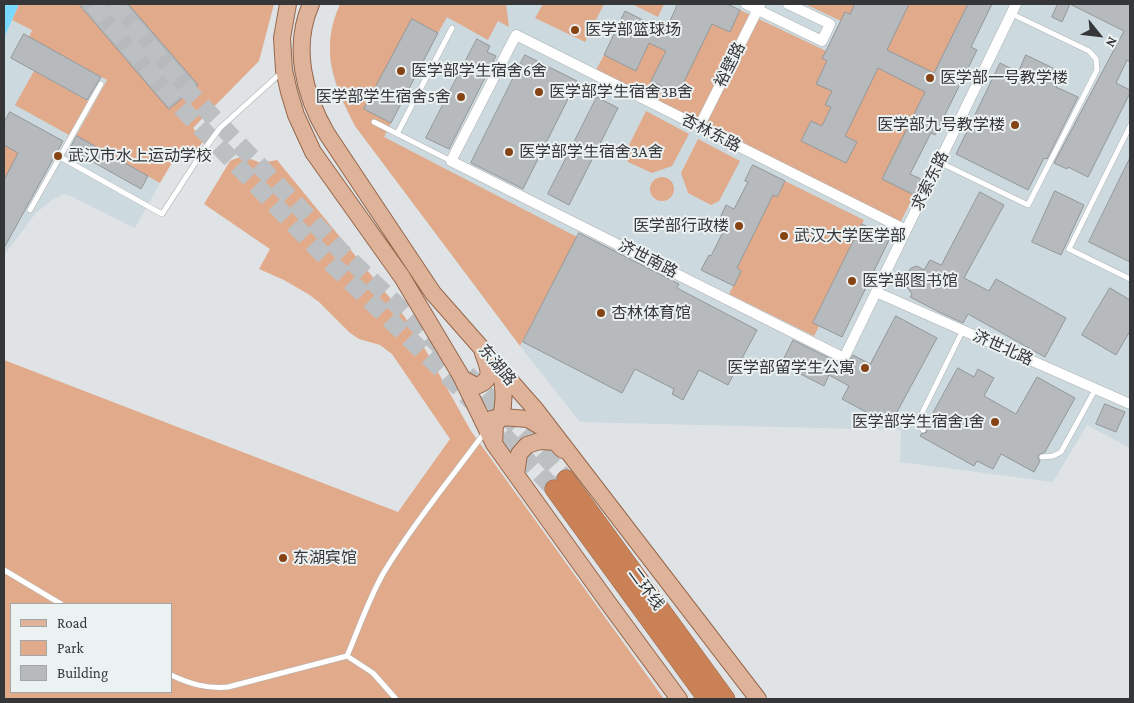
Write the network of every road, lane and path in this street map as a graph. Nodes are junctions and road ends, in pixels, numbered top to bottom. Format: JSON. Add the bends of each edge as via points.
{"nodes":[{"id":1,"x":288,"y":4,"type":"edge"},
{"id":2,"x":311,"y":4,"type":"edge"},
{"id":3,"x":746,"y":4,"type":"edge"},
{"id":4,"x":788,"y":4,"type":"edge"},
{"id":5,"x":1016,"y":4,"type":"edge"},
{"id":6,"x":760,"y":7,"type":"edge"},
{"id":7,"x":1012,"y":14,"type":"junction"},
{"id":8,"x":452,"y":28,"type":"dead end"},
{"id":9,"x":284,"y":70,"type":"junction"},
{"id":10,"x":101,"y":84,"type":"dead end"},
{"id":11,"x":374,"y":122,"type":"dead end"},
{"id":12,"x":1130,"y":126,"type":"edge"},
{"id":13,"x":699,"y":127,"type":"junction"},
{"id":14,"x":397,"y":134,"type":"junction"},
{"id":15,"x":60,"y":157,"type":"junction"},
{"id":16,"x":451,"y":161,"type":"junction"},
{"id":17,"x":939,"y":162,"type":"junction"},
{"id":18,"x":30,"y":210,"type":"dead end"},
{"id":19,"x":906,"y":230,"type":"junction"},
{"id":20,"x":1130,"y":279,"type":"edge"},
{"id":21,"x":876,"y":292,"type":"junction"},
{"id":22,"x":963,"y":330,"type":"junction"},
{"id":23,"x":479,"y":344,"type":"junction"},
{"id":24,"x":844,"y":358,"type":"joint"},
{"id":25,"x":500,"y":369,"type":"junction"},
{"id":26,"x":462,"y":378,"type":"junction"},
{"id":27,"x":1095,"y":390,"type":"junction"},
{"id":28,"x":1130,"y":404,"type":"edge"},
{"id":29,"x":501,"y":417,"type":"junction"},
{"id":30,"x":484,"y":422,"type":"junction"},
{"id":31,"x":923,"y":430,"type":"dead end"},
{"id":32,"x":557,"y":436,"type":"junction"},
{"id":33,"x":494,"y":444,"type":"junction"},
{"id":34,"x":1042,"y":457,"type":"dead end"},
{"id":35,"x":577,"y":463,"type":"junction"},
{"id":36,"x":516,"y":474,"type":"junction"},
{"id":37,"x":4,"y":570,"type":"edge"},
{"id":38,"x":59,"y":603,"type":"edge"},
{"id":39,"x":347,"y":656,"type":"junction"},
{"id":40,"x":172,"y":675,"type":"edge"},
{"id":41,"x":396,"y":699,"type":"edge"},
{"id":42,"x":679,"y":699,"type":"edge"},
{"id":43,"x":707,"y":699,"type":"edge"},
{"id":44,"x":726,"y":699,"type":"edge"},
{"id":45,"x":758,"y":699,"type":"edge"}],
"edges":[{"from":1,"to":9,"type":"main road","name":"东湖路","via":[[282,38]]},
{"from":2,"to":23,"type":"main road","name":"东湖路","via":[[301,40],[301,55],[315,112],[433,293]]},
{"from":3,"to":6,"type":"street"},
{"from":4,"to":6,"type":"street","via":[[830,24],[822,41]]},
{"from":5,"to":7,"type":"street","name":"求索东路"},
{"from":6,"to":13,"type":"street","name":"裕壁路"},
{"from":7,"to":17,"type":"street","name":"求索东路"},
{"from":7,"to":17,"type":"lane","via":[[1089,52],[1096,59],[1096,70],[1028,205]]},
{"from":8,"to":14,"type":"lane"},
{"from":9,"to":15,"type":"lane","via":[[215,134],[162,214]]},
{"from":9,"to":26,"type":"main road","name":"东湖路","via":[[296,115],[313,152],[402,277]]},
{"from":10,"to":15,"type":"lane"},
{"from":11,"to":14,"type":"lane"},
{"from":12,"to":20,"type":"lane","via":[[1069,249]]},
{"from":13,"to":16,"type":"street","name":"杏林东路","via":[[516,36]]},
{"from":13,"to":19,"type":"street","name":"杏林东路"},
{"from":14,"to":16,"type":"lane"},
{"from":15,"to":18,"type":"lane"},
{"from":16,"to":24,"type":"street","name":"济世南路"},
{"from":17,"to":19,"type":"street","name":"求索东路"},
{"from":19,"to":21,"type":"street","name":"求索东路"},
{"from":21,"to":22,"type":"street","name":"济世北路"},
{"from":21,"to":24,"type":"street","name":"求索东路"},
{"from":22,"to":27,"type":"street","name":"济世北路"},
{"from":22,"to":31,"type":"lane","via":[[922,413],[920,423]]},
{"from":23,"to":25,"type":"main road","name":"东湖路"},
{"from":23,"to":26,"type":"main road","via":[[490,371],[488,378],[476,386]]},
{"from":25,"to":29,"type":"main road","via":[[504,387]]},
{"from":25,"to":32,"type":"main road","name":"东湖路"},
{"from":26,"to":30,"type":"main road","name":"东湖路"},
{"from":27,"to":28,"type":"street","name":"济世北路"},
{"from":27,"to":34,"type":"lane","via":[[1061,452]]},
{"from":29,"to":30,"type":"main road"},
{"from":29,"to":32,"type":"main road","via":[[528,419]]},
{"from":29,"to":33,"type":"main road","via":[[495,425]]},
{"from":30,"to":33,"type":"main road","name":"东湖路"},
{"from":30,"to":39,"type":"lane","via":[[384,573]]},
{"from":32,"to":35,"type":"main road","name":"东湖路"},
{"from":33,"to":36,"type":"main road","name":"东湖路"},
{"from":35,"to":36,"type":"main road","via":[[554,442],[540,441],[528,445],[519,454]]},
{"from":35,"to":45,"type":"main road","name":"东湖路"},
{"from":36,"to":42,"type":"main road","name":"东湖路"},
{"from":37,"to":38,"type":"lane"},
{"from":39,"to":40,"type":"lane","via":[[228,687],[199,686]]},
{"from":39,"to":41,"type":"lane","via":[[373,673]]},
{"from":43,"to":44,"type":"highway","name":"二环线","via":[[560,484]]}]}
